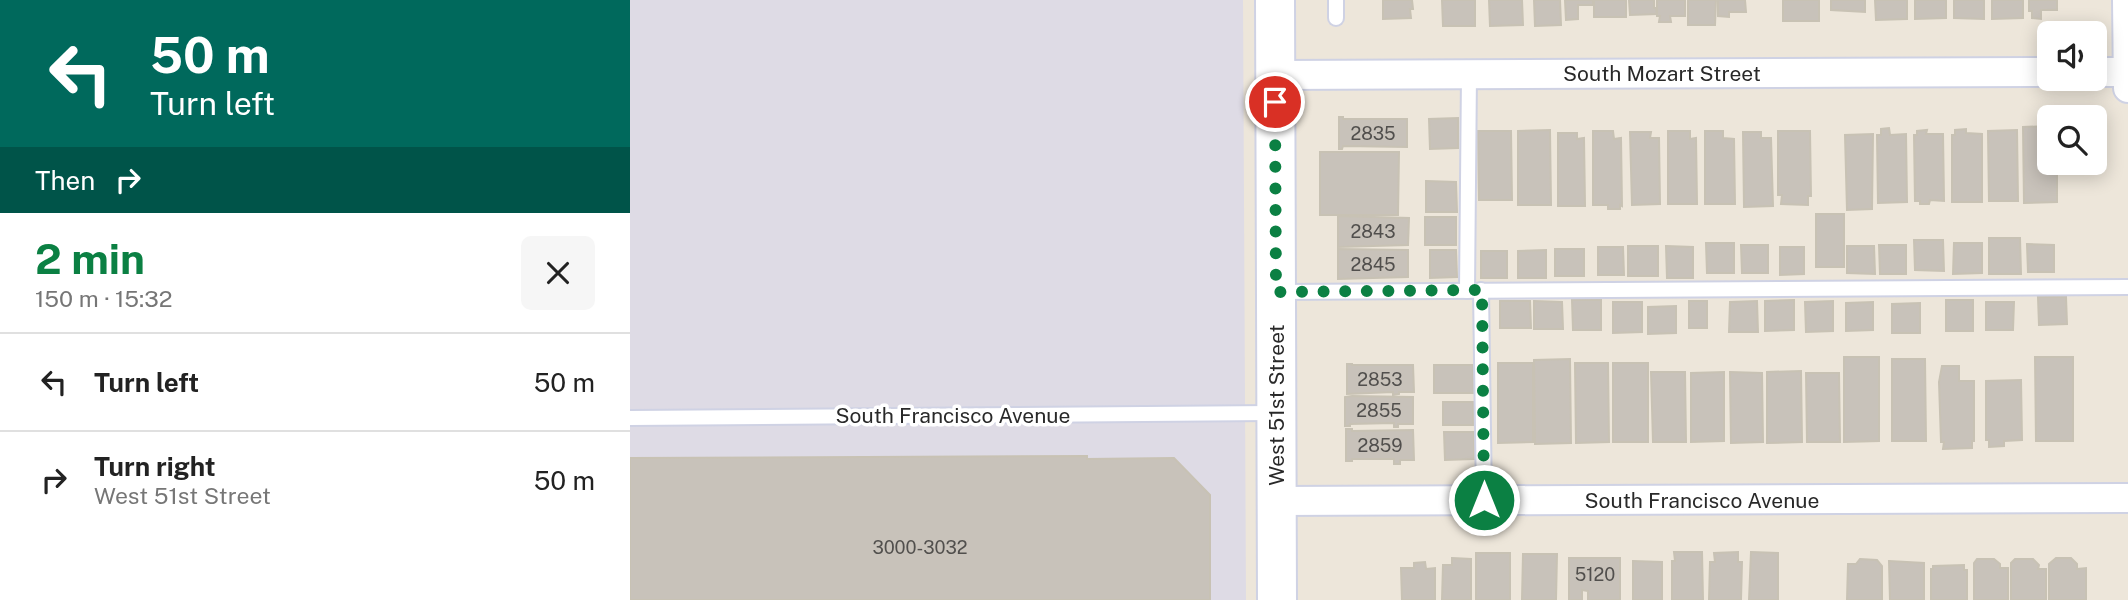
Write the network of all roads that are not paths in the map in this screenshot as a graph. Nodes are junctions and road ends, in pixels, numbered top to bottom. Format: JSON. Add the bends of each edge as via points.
{"nodes":[{"id":1,"x":1275,"y":0,"type":"edge"},
{"id":2,"x":1336,"y":0,"type":"edge"},
{"id":3,"x":2127,"y":0,"type":"edge"},
{"id":4,"x":1336,"y":19,"type":"dead end"},
{"id":5,"x":2037,"y":72,"type":"edge"},
{"id":6,"x":2107,"y":72,"type":"edge"},
{"id":7,"x":2128,"y":72,"type":"edge"},
{"id":8,"x":1469,"y":74,"type":"junction"},
{"id":9,"x":1275,"y":75,"type":"junction"},
{"id":10,"x":2128,"y":89,"type":"edge"},
{"id":11,"x":2128,"y":287,"type":"edge"},
{"id":12,"x":1474,"y":291,"type":"junction"},
{"id":13,"x":1276,"y":292,"type":"junction"},
{"id":14,"x":1276,"y":413,"type":"junction"},
{"id":15,"x":630,"y":418,"type":"edge"},
{"id":16,"x":2128,"y":498,"type":"edge"},
{"id":17,"x":1484,"y":500,"type":"junction"},
{"id":18,"x":1276,"y":501,"type":"junction"},
{"id":19,"x":1277,"y":600,"type":"edge"}],
"edges":[{"from":1,"to":9,"type":"street","name":"West 51st Street"},
{"from":2,"to":4,"type":"lane"},
{"from":3,"to":7,"type":"street"},
{"from":5,"to":8,"type":"street","name":"South Mozart Street"},
{"from":6,"to":7,"type":"street"},
{"from":7,"to":10,"type":"street"},
{"from":8,"to":9,"type":"street","name":"South Mozart Street"},
{"from":8,"to":12,"type":"lane"},
{"from":9,"to":13,"type":"street","name":"West 51st Street"},
{"from":11,"to":12,"type":"lane"},
{"from":12,"to":13,"type":"lane"},
{"from":12,"to":17,"type":"lane"},
{"from":13,"to":14,"type":"street","name":"West 51st Street"},
{"from":14,"to":15,"type":"lane","name":"South Francisco Avenue"},
{"from":14,"to":18,"type":"street","name":"West 51st Street"},
{"from":16,"to":17,"type":"street","name":"South Francisco Avenue"},
{"from":17,"to":18,"type":"street","name":"South Francisco Avenue"},
{"from":18,"to":19,"type":"street","name":"West 51st Street"}]}
